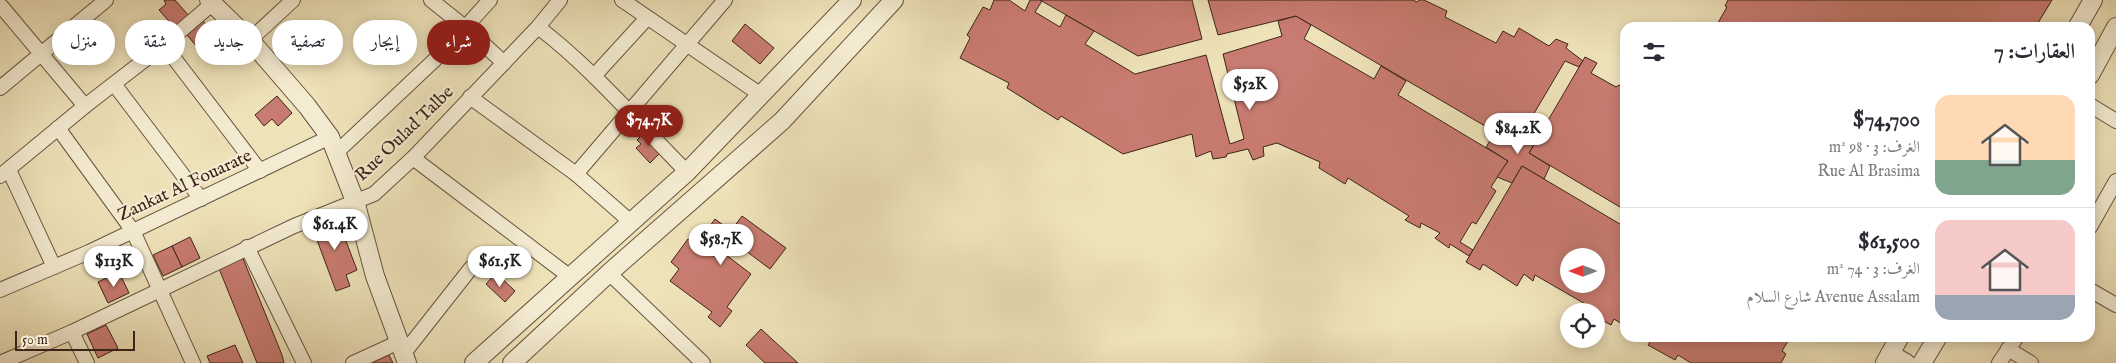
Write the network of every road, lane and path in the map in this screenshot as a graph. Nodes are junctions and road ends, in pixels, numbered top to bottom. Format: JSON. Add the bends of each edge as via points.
{"nodes":[{"id":1,"x":8,"y":0,"type":"edge"},
{"id":2,"x":106,"y":0,"type":"edge"},
{"id":3,"x":292,"y":0,"type":"edge"},
{"id":4,"x":431,"y":0,"type":"edge"},
{"id":5,"x":490,"y":0,"type":"edge"},
{"id":6,"x":560,"y":0,"type":"edge"},
{"id":7,"x":725,"y":0,"type":"edge"},
{"id":8,"x":852,"y":0,"type":"edge"},
{"id":9,"x":894,"y":0,"type":"edge"},
{"id":10,"x":2092,"y":0,"type":"edge"},
{"id":11,"x":626,"y":1,"type":"edge"},
{"id":12,"x":210,"y":2,"type":"edge"},
{"id":13,"x":0,"y":7,"type":"edge"},
{"id":14,"x":647,"y":18,"type":"junction"},
{"id":15,"x":229,"y":20,"type":"edge"},
{"id":16,"x":456,"y":20,"type":"edge"},
{"id":17,"x":473,"y":20,"type":"edge"},
{"id":18,"x":2080,"y":22,"type":"edge"},
{"id":19,"x":185,"y":25,"type":"edge"},
{"id":20,"x":2116,"y":27,"type":"edge"},
{"id":21,"x":538,"y":28,"type":"junction"},
{"id":22,"x":262,"y":29,"type":"edge"},
{"id":23,"x":688,"y":45,"type":"junction"},
{"id":24,"x":490,"y":50,"type":"edge"},
{"id":25,"x":41,"y":53,"type":"junction"},
{"id":26,"x":262,"y":54,"type":"edge"},
{"id":27,"x":504,"y":63,"type":"junction"},
{"id":28,"x":138,"y":65,"type":"edge"},
{"id":29,"x":179,"y":65,"type":"edge"},
{"id":30,"x":429,"y":65,"type":"edge"},
{"id":31,"x":2095,"y":66,"type":"edge"},
{"id":32,"x":594,"y":76,"type":"junction"},
{"id":33,"x":114,"y":84,"type":"junction"},
{"id":34,"x":0,"y":88,"type":"edge"},
{"id":35,"x":761,"y":95,"type":"junction"},
{"id":36,"x":470,"y":97,"type":"junction"},
{"id":37,"x":85,"y":106,"type":"junction"},
{"id":38,"x":2095,"y":108,"type":"edge"},
{"id":39,"x":629,"y":114,"type":"junction"},
{"id":40,"x":2116,"y":121,"type":"edge"},
{"id":41,"x":58,"y":128,"type":"junction"},
{"id":42,"x":333,"y":144,"type":"junction"},
{"id":43,"x":413,"y":158,"type":"junction"},
{"id":44,"x":260,"y":172,"type":"junction"},
{"id":45,"x":687,"y":172,"type":"junction"},
{"id":46,"x":4,"y":173,"type":"edge"},
{"id":47,"x":576,"y":174,"type":"junction"},
{"id":48,"x":2116,"y":181,"type":"edge"},
{"id":49,"x":201,"y":199,"type":"junction"},
{"id":50,"x":355,"y":201,"type":"junction"},
{"id":51,"x":2111,"y":204,"type":"edge"},
{"id":52,"x":2095,"y":222,"type":"edge"},
{"id":53,"x":632,"y":223,"type":"junction"},
{"id":54,"x":133,"y":231,"type":"junction"},
{"id":55,"x":247,"y":247,"type":"junction"},
{"id":56,"x":54,"y":267,"type":"junction"},
{"id":57,"x":471,"y":268,"type":"dead end"},
{"id":58,"x":609,"y":273,"type":"junction"},
{"id":59,"x":569,"y":276,"type":"junction"},
{"id":60,"x":160,"y":289,"type":"junction"},
{"id":61,"x":0,"y":290,"type":"edge"},
{"id":62,"x":2095,"y":293,"type":"edge"},
{"id":63,"x":2116,"y":305,"type":"edge"},
{"id":64,"x":72,"y":332,"type":"junction"},
{"id":65,"x":1897,"y":342,"type":"edge"},
{"id":66,"x":1935,"y":342,"type":"edge"},
{"id":67,"x":2013,"y":342,"type":"edge"},
{"id":68,"x":2008,"y":349,"type":"junction"},
{"id":69,"x":403,"y":353,"type":"edge"},
{"id":70,"x":1887,"y":359,"type":"edge"},
{"id":71,"x":0,"y":363,"type":"edge"},
{"id":72,"x":87,"y":363,"type":"edge"},
{"id":73,"x":192,"y":363,"type":"edge"},
{"id":74,"x":304,"y":363,"type":"edge"},
{"id":75,"x":353,"y":363,"type":"edge"},
{"id":76,"x":474,"y":363,"type":"edge"},
{"id":77,"x":512,"y":363,"type":"edge"},
{"id":78,"x":703,"y":363,"type":"edge"},
{"id":79,"x":1906,"y":363,"type":"edge"},
{"id":80,"x":1922,"y":363,"type":"edge"},
{"id":81,"x":1999,"y":363,"type":"edge"},
{"id":82,"x":2031,"y":363,"type":"edge"}],
"edges":[{"from":1,"to":13,"type":"street"},
{"from":2,"to":25,"type":"street"},
{"from":3,"to":22,"type":"street"},
{"from":4,"to":16,"type":"street"},
{"from":5,"to":17,"type":"street","name":"Zankat Al Fouarate"},
{"from":6,"to":21,"type":"street","name":"Rue Oulad Talbe"},
{"from":7,"to":23,"type":"street"},
{"from":8,"to":35,"type":"street"},
{"from":9,"to":58,"type":"street","via":[[782,121]]},
{"from":10,"to":18,"type":"street"},
{"from":11,"to":14,"type":"street"},
{"from":12,"to":15,"type":"street"},
{"from":12,"to":19,"type":"street"},
{"from":13,"to":25,"type":"street"},
{"from":14,"to":23,"type":"street"},
{"from":14,"to":32,"type":"street"},
{"from":20,"to":31,"type":"street"},
{"from":21,"to":27,"type":"street","name":"Rue Oulad Talbe"},
{"from":21,"to":32,"type":"street"},
{"from":23,"to":35,"type":"street"},
{"from":23,"to":39,"type":"street"},
{"from":24,"to":27,"type":"street"},
{"from":25,"to":34,"type":"street"},
{"from":25,"to":37,"type":"street"},
{"from":26,"to":42,"type":"street","via":[[307,106]]},
{"from":27,"to":36,"type":"street","name":"Rue Oulad Talbe"},
{"from":28,"to":33,"type":"street"},
{"from":29,"to":44,"type":"street"},
{"from":30,"to":42,"type":"street","name":"Zankat Al Fouarate"},
{"from":32,"to":39,"type":"street"},
{"from":33,"to":37,"type":"street"},
{"from":33,"to":49,"type":"street"},
{"from":35,"to":45,"type":"street"},
{"from":36,"to":43,"type":"street","name":"Rue Oulad Talbe"},
{"from":36,"to":47,"type":"street"},
{"from":37,"to":41,"type":"street"},
{"from":38,"to":40,"type":"street"},
{"from":39,"to":45,"type":"street"},
{"from":39,"to":47,"type":"street"},
{"from":41,"to":46,"type":"street"},
{"from":41,"to":54,"type":"street"},
{"from":42,"to":44,"type":"street","name":"Zankat Al Fouarate"},
{"from":42,"to":50,"type":"street"},
{"from":43,"to":50,"type":"street","name":"Rue Oulad Talbe","via":[[374,194]]},
{"from":43,"to":59,"type":"street"},
{"from":44,"to":49,"type":"street","name":"Zankat Al Fouarate"},
{"from":45,"to":53,"type":"street"},
{"from":46,"to":56,"type":"street"},
{"from":47,"to":53,"type":"street"},
{"from":48,"to":51,"type":"street"},
{"from":49,"to":54,"type":"street","name":"Zankat Al Fouarate"},
{"from":50,"to":55,"type":"street","name":"Rue Oulad Talbe"},
{"from":50,"to":69,"type":"street","via":[[375,276]]},
{"from":51,"to":52,"type":"street"},
{"from":53,"to":59,"type":"street"},
{"from":54,"to":56,"type":"street","name":"Zankat Al Fouarate"},
{"from":54,"to":60,"type":"street"},
{"from":55,"to":60,"type":"street","name":"Rue Oulad Talbe"},
{"from":55,"to":74,"type":"street"},
{"from":56,"to":61,"type":"street","name":"Zankat Al Fouarate"},
{"from":57,"to":69,"type":"street"},
{"from":58,"to":77,"type":"street"},
{"from":58,"to":78,"type":"street"},
{"from":59,"to":76,"type":"street"},
{"from":60,"to":64,"type":"street","name":"Rue Oulad Talbe"},
{"from":60,"to":73,"type":"street"},
{"from":62,"to":63,"type":"street"},
{"from":64,"to":71,"type":"street","name":"Rue Oulad Talbe"},
{"from":64,"to":72,"type":"street"},
{"from":65,"to":70,"type":"street"},
{"from":66,"to":80,"type":"street"},
{"from":67,"to":68,"type":"street"},
{"from":68,"to":81,"type":"street"},
{"from":68,"to":82,"type":"street"},
{"from":69,"to":75,"type":"street"},
{"from":70,"to":79,"type":"street"}]}
